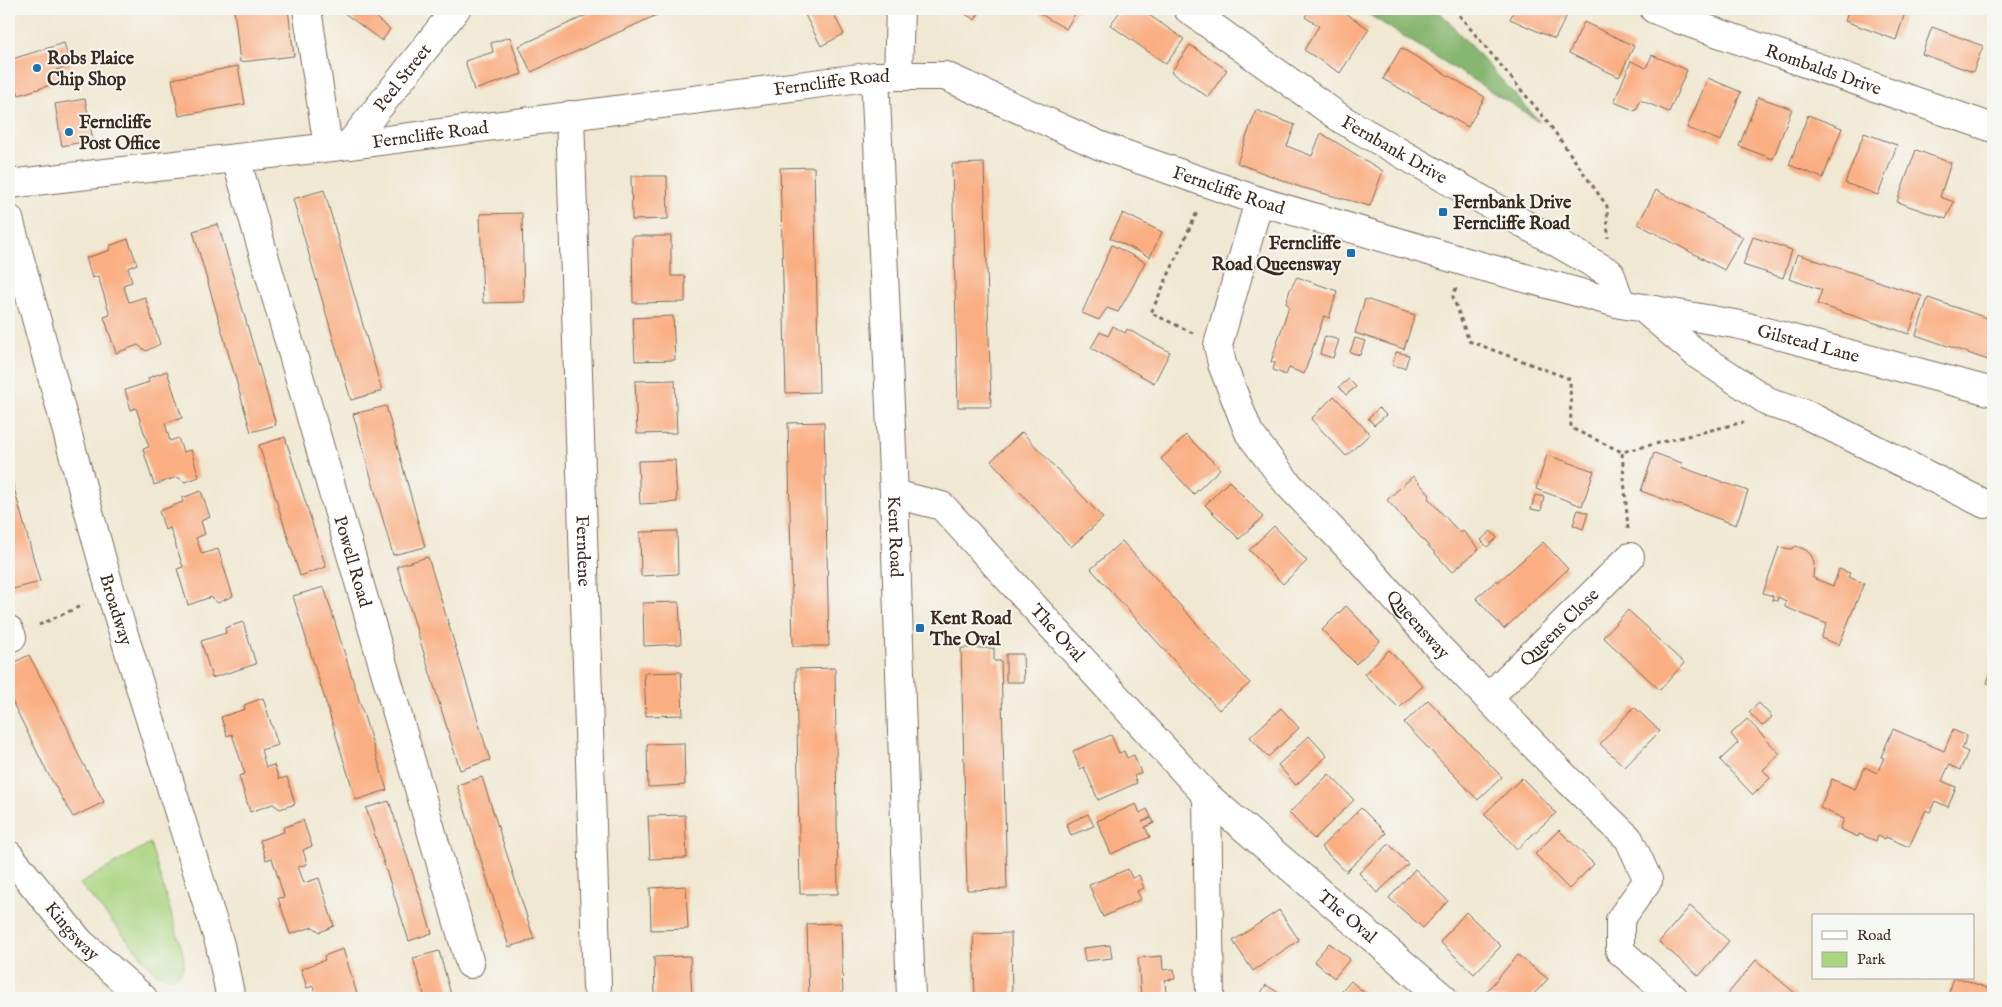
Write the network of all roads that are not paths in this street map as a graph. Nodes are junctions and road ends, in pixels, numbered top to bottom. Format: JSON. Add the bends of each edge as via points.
{"nodes":[{"id":1,"x":307,"y":9,"type":"edge"},
{"id":2,"x":456,"y":9,"type":"edge"},
{"id":3,"x":900,"y":9,"type":"edge"},
{"id":4,"x":1188,"y":9,"type":"edge"},
{"id":5,"x":1654,"y":9,"type":"edge"},
{"id":6,"x":886,"y":76,"type":"junction"},
{"id":7,"x":570,"y":115,"type":"junction"},
{"id":8,"x":1993,"y":128,"type":"edge"},
{"id":9,"x":338,"y":146,"type":"junction"},
{"id":10,"x":236,"y":159,"type":"junction"},
{"id":11,"x":9,"y":184,"type":"edge"},
{"id":12,"x":1258,"y":201,"type":"junction"},
{"id":13,"x":9,"y":219,"type":"edge"},
{"id":14,"x":1632,"y":306,"type":"junction"},
{"id":15,"x":1993,"y":392,"type":"edge"},
{"id":16,"x":894,"y":494,"type":"junction"},
{"id":17,"x":1985,"y":504,"type":"dead end"},
{"id":18,"x":1630,"y":557,"type":"road end"},
{"id":19,"x":1488,"y":697,"type":"junction"},
{"id":20,"x":1207,"y":796,"type":"junction"},
{"id":21,"x":9,"y":855,"type":"edge"},
{"id":22,"x":470,"y":964,"type":"dead end"},
{"id":23,"x":597,"y":987,"type":"dead end"},
{"id":24,"x":143,"y":998,"type":"edge"},
{"id":25,"x":228,"y":998,"type":"edge"},
{"id":26,"x":911,"y":998,"type":"edge"},
{"id":27,"x":1210,"y":998,"type":"edge"},
{"id":28,"x":1443,"y":998,"type":"edge"},
{"id":29,"x":1674,"y":998,"type":"edge"}],
"edges":[{"from":1,"to":9,"type":"street"},
{"from":2,"to":9,"type":"street","name":"Peel Street"},
{"from":3,"to":6,"type":"street","name":"Kent Road"},
{"from":4,"to":14,"type":"street","name":"Fernbank Drive","via":[[1343,120],[1610,273]]},
{"from":5,"to":8,"type":"street","name":"Rombalds Drive"},
{"from":6,"to":7,"type":"street","name":"Ferncliffe Road"},
{"from":6,"to":12,"type":"street","name":"Ferncliffe Road","via":[[946,76],[1101,146]]},
{"from":6,"to":16,"type":"street","name":"Kent Road"},
{"from":7,"to":9,"type":"street","name":"Ferncliffe Road"},
{"from":7,"to":23,"type":"street","name":"Ferndene"},
{"from":9,"to":10,"type":"street","name":"Ferncliffe Road"},
{"from":10,"to":11,"type":"street","name":"Ferncliffe Road"},
{"from":10,"to":22,"type":"street","name":"Powell Road"},
{"from":12,"to":14,"type":"street","name":"Ferncliffe Road","via":[[1466,262]]},
{"from":12,"to":19,"type":"street","name":"Queensway","via":[[1218,345],[1222,364],[1249,433],[1288,484]]},
{"from":13,"to":25,"type":"street","name":"Broadway","via":[[110,593],[220,945],[230,994]]},
{"from":14,"to":15,"type":"street","name":"Gilstead Lane","via":[[1740,325]]},
{"from":14,"to":17,"type":"street","via":[[1772,404],[1803,413]]},
{"from":16,"to":20,"type":"street","name":"The Oval","via":[[942,506]]},
{"from":16,"to":26,"type":"street","name":"Kent Road"},
{"from":18,"to":19,"type":"street","name":"Queens Close"},
{"from":19,"to":29,"type":"street","name":"Queensway","via":[[1629,839],[1648,880],[1620,920],[1620,951]]},
{"from":20,"to":27,"type":"street"},
{"from":20,"to":28,"type":"street","name":"The Oval"},
{"from":21,"to":24,"type":"street","name":"Kingsway","via":[[80,942]]}]}
